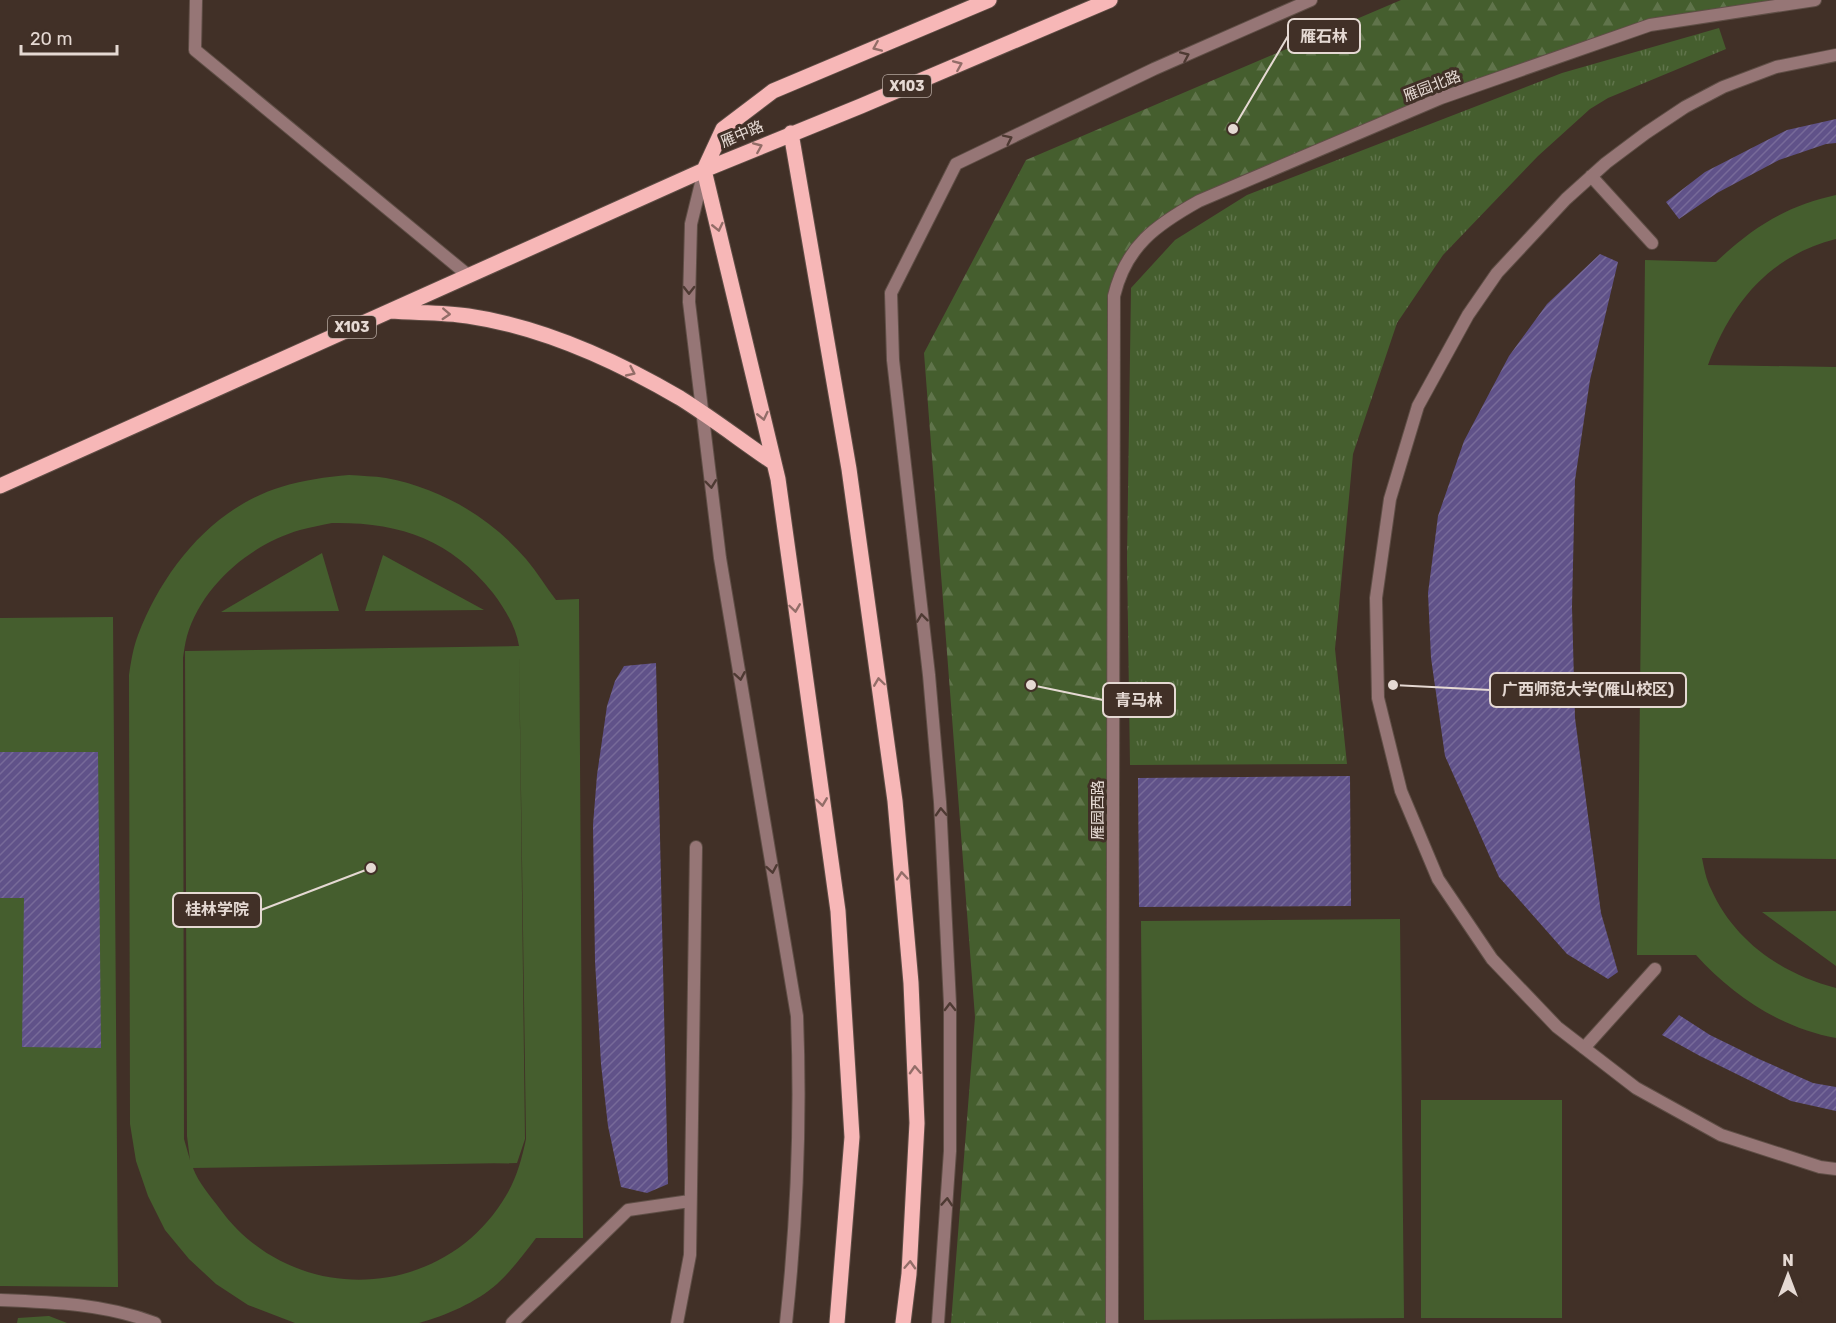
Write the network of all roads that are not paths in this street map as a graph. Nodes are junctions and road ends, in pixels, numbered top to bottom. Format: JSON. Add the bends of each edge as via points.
{"nodes":[{"id":1,"x":196,"y":0,"type":"edge"},
{"id":2,"x":989,"y":0,"type":"edge"},
{"id":3,"x":1110,"y":0,"type":"edge"},
{"id":4,"x":1311,"y":0,"type":"edge"},
{"id":5,"x":1815,"y":0,"type":"edge"},
{"id":6,"x":1836,"y":55,"type":"edge"},
{"id":7,"x":791,"y":133,"type":"junction"},
{"id":8,"x":704,"y":170,"type":"junction"},
{"id":9,"x":1591,"y":176,"type":"junction"},
{"id":10,"x":1652,"y":243,"type":"dead end"},
{"id":11,"x":468,"y":276,"type":"junction"},
{"id":12,"x":1114,"y":296,"type":"joint"},
{"id":13,"x":387,"y":311,"type":"junction"},
{"id":14,"x":703,"y":414,"type":"junction"},
{"id":15,"x":774,"y":463,"type":"junction"},
{"id":16,"x":0,"y":486,"type":"edge"},
{"id":17,"x":696,"y":847,"type":"dead end"},
{"id":18,"x":1655,"y":969,"type":"dead end"},
{"id":19,"x":1584,"y":1048,"type":"junction"},
{"id":20,"x":1836,"y":1169,"type":"edge"},
{"id":21,"x":690,"y":1201,"type":"junction"},
{"id":22,"x":0,"y":1300,"type":"edge"},
{"id":23,"x":155,"y":1323,"type":"edge"},
{"id":24,"x":512,"y":1323,"type":"edge"},
{"id":25,"x":677,"y":1323,"type":"edge"},
{"id":26,"x":786,"y":1323,"type":"edge"},
{"id":27,"x":837,"y":1323,"type":"edge"},
{"id":28,"x":903,"y":1323,"type":"edge"},
{"id":29,"x":938,"y":1323,"type":"edge"},
{"id":30,"x":1112,"y":1323,"type":"edge"}],
"edges":[{"from":1,"to":11,"type":"street","via":[[195,50]]},
{"from":2,"to":8,"type":"main road","name":"雁中路","one_way":true,"via":[[773,91],[723,129]]},
{"from":7,"to":3,"type":"main road","name":"雁中路","number":"X103","one_way":true},
{"from":29,"to":4,"type":"street","one_way":true,"via":[[950,1151],[950,1004],[937,768],[893,360],[891,293],[956,164],[1154,69]]},
{"from":5,"to":12,"type":"street","name":"雁园北路","via":[[1650,25],[1419,107],[1171,216],[1127,259]]},
{"from":6,"to":9,"type":"street","via":[[1776,67],[1723,87],[1646,133]]},
{"from":8,"to":7,"type":"main road","name":"雁中路","number":"X103","one_way":true},
{"from":28,"to":7,"type":"main road","one_way":true,"via":[[917,1123],[911,983],[895,801],[849,469]]},
{"from":8,"to":11,"type":"main road","number":"X103"},
{"from":8,"to":14,"type":"street","one_way":true,"via":[[689,249],[689,302]]},
{"from":8,"to":15,"type":"main road","one_way":true},
{"from":9,"to":10,"type":"street"},
{"from":9,"to":19,"type":"street","via":[[1497,273],[1468,315],[1418,406],[1390,499],[1376,598],[1378,698],[1401,791],[1438,879],[1492,959],[1557,1027]]},
{"from":11,"to":13,"type":"main road","number":"X103"},
{"from":12,"to":30,"type":"street","name":"雁园西路"},
{"from":13,"to":14,"type":"main road","one_way":true,"via":[[467,315],[520,327],[570,344],[646,379]]},
{"from":13,"to":16,"type":"main road","number":"X103"},
{"from":14,"to":15,"type":"main road"},
{"from":14,"to":26,"type":"street","one_way":true,"via":[[720,558],[797,1016],[800,1079],[794,1245]]},
{"from":15,"to":27,"type":"main road","one_way":true,"via":[[838,911],[852,1137]]},
{"from":17,"to":21,"type":"street"},
{"from":18,"to":19,"type":"street"},
{"from":19,"to":20,"type":"street","via":[[1636,1088],[1721,1135]]},
{"from":21,"to":24,"type":"street","via":[[628,1210]]},
{"from":21,"to":25,"type":"street","via":[[690,1255]]},
{"from":22,"to":23,"type":"street","via":[[75,1304]]}]}
